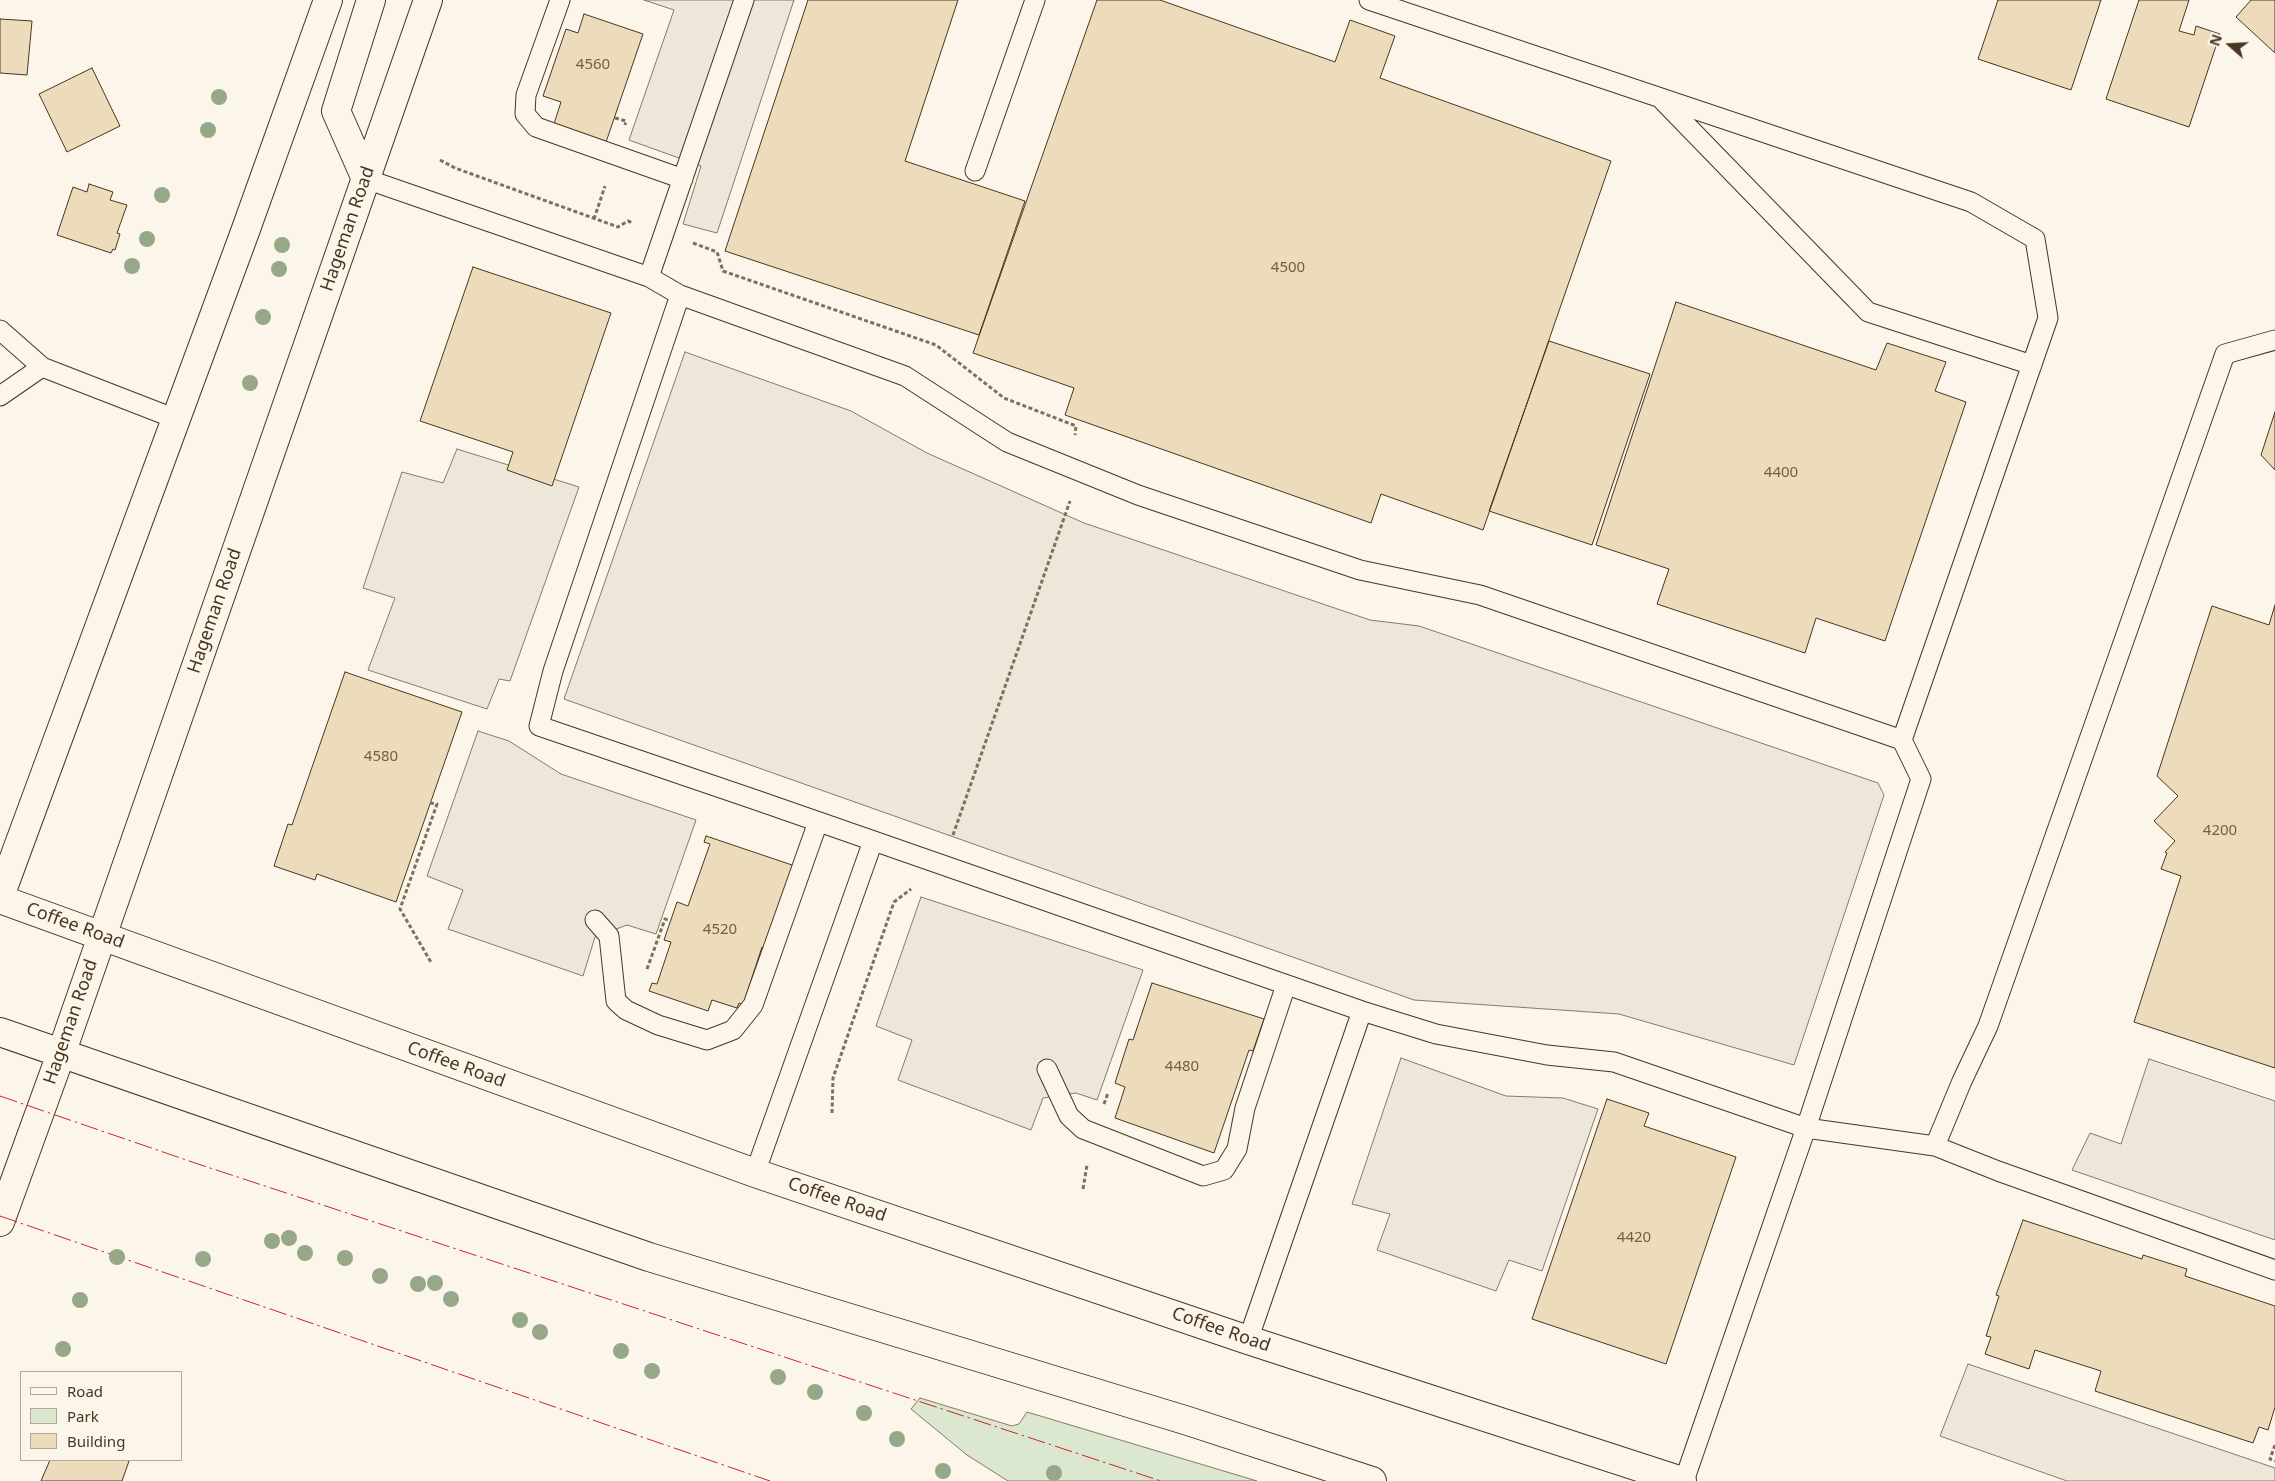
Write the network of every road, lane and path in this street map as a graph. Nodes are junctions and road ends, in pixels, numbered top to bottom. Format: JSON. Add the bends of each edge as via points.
{"nodes":[{"id":1,"x":328,"y":0,"type":"edge"},
{"id":2,"x":371,"y":0,"type":"edge"},
{"id":3,"x":428,"y":0,"type":"edge"},
{"id":4,"x":560,"y":0,"type":"edge"},
{"id":5,"x":744,"y":0,"type":"edge"},
{"id":6,"x":1034,"y":0,"type":"edge"},
{"id":7,"x":1369,"y":0,"type":"edge"},
{"id":8,"x":1660,"y":98,"type":"junction"},
{"id":9,"x":440,"y":160,"type":"dead end"},
{"id":10,"x":974,"y":170,"type":"dead end"},
{"id":11,"x":366,"y":179,"type":"junction"},
{"id":12,"x":683,"y":179,"type":"junction"},
{"id":13,"x":664,"y":234,"type":"junction"},
{"id":14,"x":649,"y":278,"type":"junction"},
{"id":15,"x":680,"y":295,"type":"junction"},
{"id":16,"x":0,"y":330,"type":"edge"},
{"id":17,"x":2275,"y":340,"type":"edge"},
{"id":18,"x":2032,"y":365,"type":"junction"},
{"id":19,"x":42,"y":368,"type":"junction"},
{"id":20,"x":0,"y":396,"type":"edge"},
{"id":21,"x":176,"y":419,"type":"junction"},
{"id":22,"x":1073,"y":468,"type":"junction"},
{"id":23,"x":1902,"y":740,"type":"junction"},
{"id":24,"x":430,"y":803,"type":"dead end"},
{"id":25,"x":818,"y":822,"type":"junction"},
{"id":26,"x":873,"y":840,"type":"junction"},
{"id":27,"x":933,"y":862,"type":"junction"},
{"id":28,"x":0,"y":897,"type":"edge"},
{"id":29,"x":595,"y":920,"type":"dead end"},
{"id":30,"x":101,"y":936,"type":"junction"},
{"id":31,"x":432,"y":964,"type":"dead end"},
{"id":32,"x":1286,"y":985,"type":"junction"},
{"id":33,"x":1362,"y":1011,"type":"junction"},
{"id":34,"x":0,"y":1032,"type":"edge"},
{"id":35,"x":61,"y":1054,"type":"junction"},
{"id":36,"x":1047,"y":1069,"type":"dead end"},
{"id":37,"x":832,"y":1113,"type":"dead end"},
{"id":38,"x":1806,"y":1128,"type":"junction"},
{"id":39,"x":1935,"y":1146,"type":"junction"},
{"id":40,"x":754,"y":1173,"type":"junction"},
{"id":41,"x":0,"y":1222,"type":"edge"},
{"id":42,"x":2275,"y":1270,"type":"edge"},
{"id":43,"x":1248,"y":1340,"type":"junction"},
{"id":44,"x":2275,"y":1445,"type":"edge"},
{"id":45,"x":2275,"y":1461,"type":"edge"},
{"id":46,"x":1372,"y":1481,"type":"edge"},
{"id":47,"x":1683,"y":1481,"type":"edge"}],
"edges":[{"from":1,"to":21,"type":"main road"},
{"from":2,"to":11,"type":"main road","via":[[336,111]]},
{"from":3,"to":11,"type":"main road","name":"Hageman Road"},
{"from":4,"to":12,"type":"lane","via":[[526,95],[525,114],[536,127]]},
{"from":5,"to":12,"type":"lane"},
{"from":6,"to":10,"type":"lane"},
{"from":7,"to":8,"type":"lane"},
{"from":8,"to":18,"type":"lane","via":[[1868,312]]},
{"from":8,"to":18,"type":"lane","via":[[1971,202],[2035,239],[2048,318]]},
{"from":9,"to":13,"type":"path","via":[[618,227],[628,221]]},
{"from":11,"to":14,"type":"lane"},
{"from":11,"to":30,"type":"main road","name":"Hageman Road"},
{"from":12,"to":13,"type":"lane"},
{"from":13,"to":14,"type":"lane"},
{"from":13,"to":22,"type":"path","via":[[717,252],[723,271],[936,345],[1004,398],[1076,426]]},
{"from":14,"to":15,"type":"lane"},
{"from":15,"to":22,"type":"lane","via":[[905,376],[1008,442]]},
{"from":15,"to":25,"type":"lane","via":[[553,672],[539,726]]},
{"from":16,"to":19,"type":"lane"},
{"from":17,"to":39,"type":"lane","via":[[2225,354],[1988,1026]]},
{"from":18,"to":23,"type":"lane"},
{"from":19,"to":20,"type":"lane"},
{"from":19,"to":21,"type":"lane"},
{"from":21,"to":28,"type":"main road"},
{"from":22,"to":23,"type":"lane","via":[[1138,495],[1360,570],[1480,596]]},
{"from":22,"to":27,"type":"path","via":[[1070,501],[955,831]]},
{"from":23,"to":38,"type":"lane","via":[[1921,779]]},
{"from":24,"to":31,"type":"path","via":[[436,804],[400,909]]},
{"from":25,"to":26,"type":"lane"},
{"from":25,"to":29,"type":"lane","via":[[752,1004],[733,1030],[707,1040],[658,1025],[626,1010],[616,1001],[609,936]]},
{"from":26,"to":27,"type":"lane"},
{"from":26,"to":40,"type":"lane"},
{"from":27,"to":32,"type":"lane"},
{"from":27,"to":37,"type":"path","via":[[908,893],[894,902],[833,1078]]},
{"from":28,"to":30,"type":"main road","name":"Coffee Road"},
{"from":30,"to":35,"type":"main road","name":"Hageman Road"},
{"from":30,"to":40,"type":"main road","name":"Coffee Road"},
{"from":32,"to":33,"type":"lane"},
{"from":32,"to":36,"type":"lane","via":[[1245,1108],[1238,1149],[1224,1170],[1203,1176],[1083,1129],[1069,1116]]},
{"from":33,"to":38,"type":"lane","via":[[1436,1034],[1547,1055],[1614,1062]]},
{"from":33,"to":43,"type":"lane"},
{"from":34,"to":35,"type":"main road"},
{"from":35,"to":41,"type":"main road","name":"Hageman Road"},
{"from":35,"to":46,"type":"main road","via":[[649,1257],[1188,1421]]},
{"from":38,"to":39,"type":"lane"},
{"from":38,"to":47,"type":"lane"},
{"from":39,"to":42,"type":"lane"},
{"from":40,"to":43,"type":"main road","name":"Coffee Road"},
{"from":43,"to":47,"type":"main road","name":"Coffee Road"},
{"from":44,"to":45,"type":"path","via":[[2270,1459]]}]}
